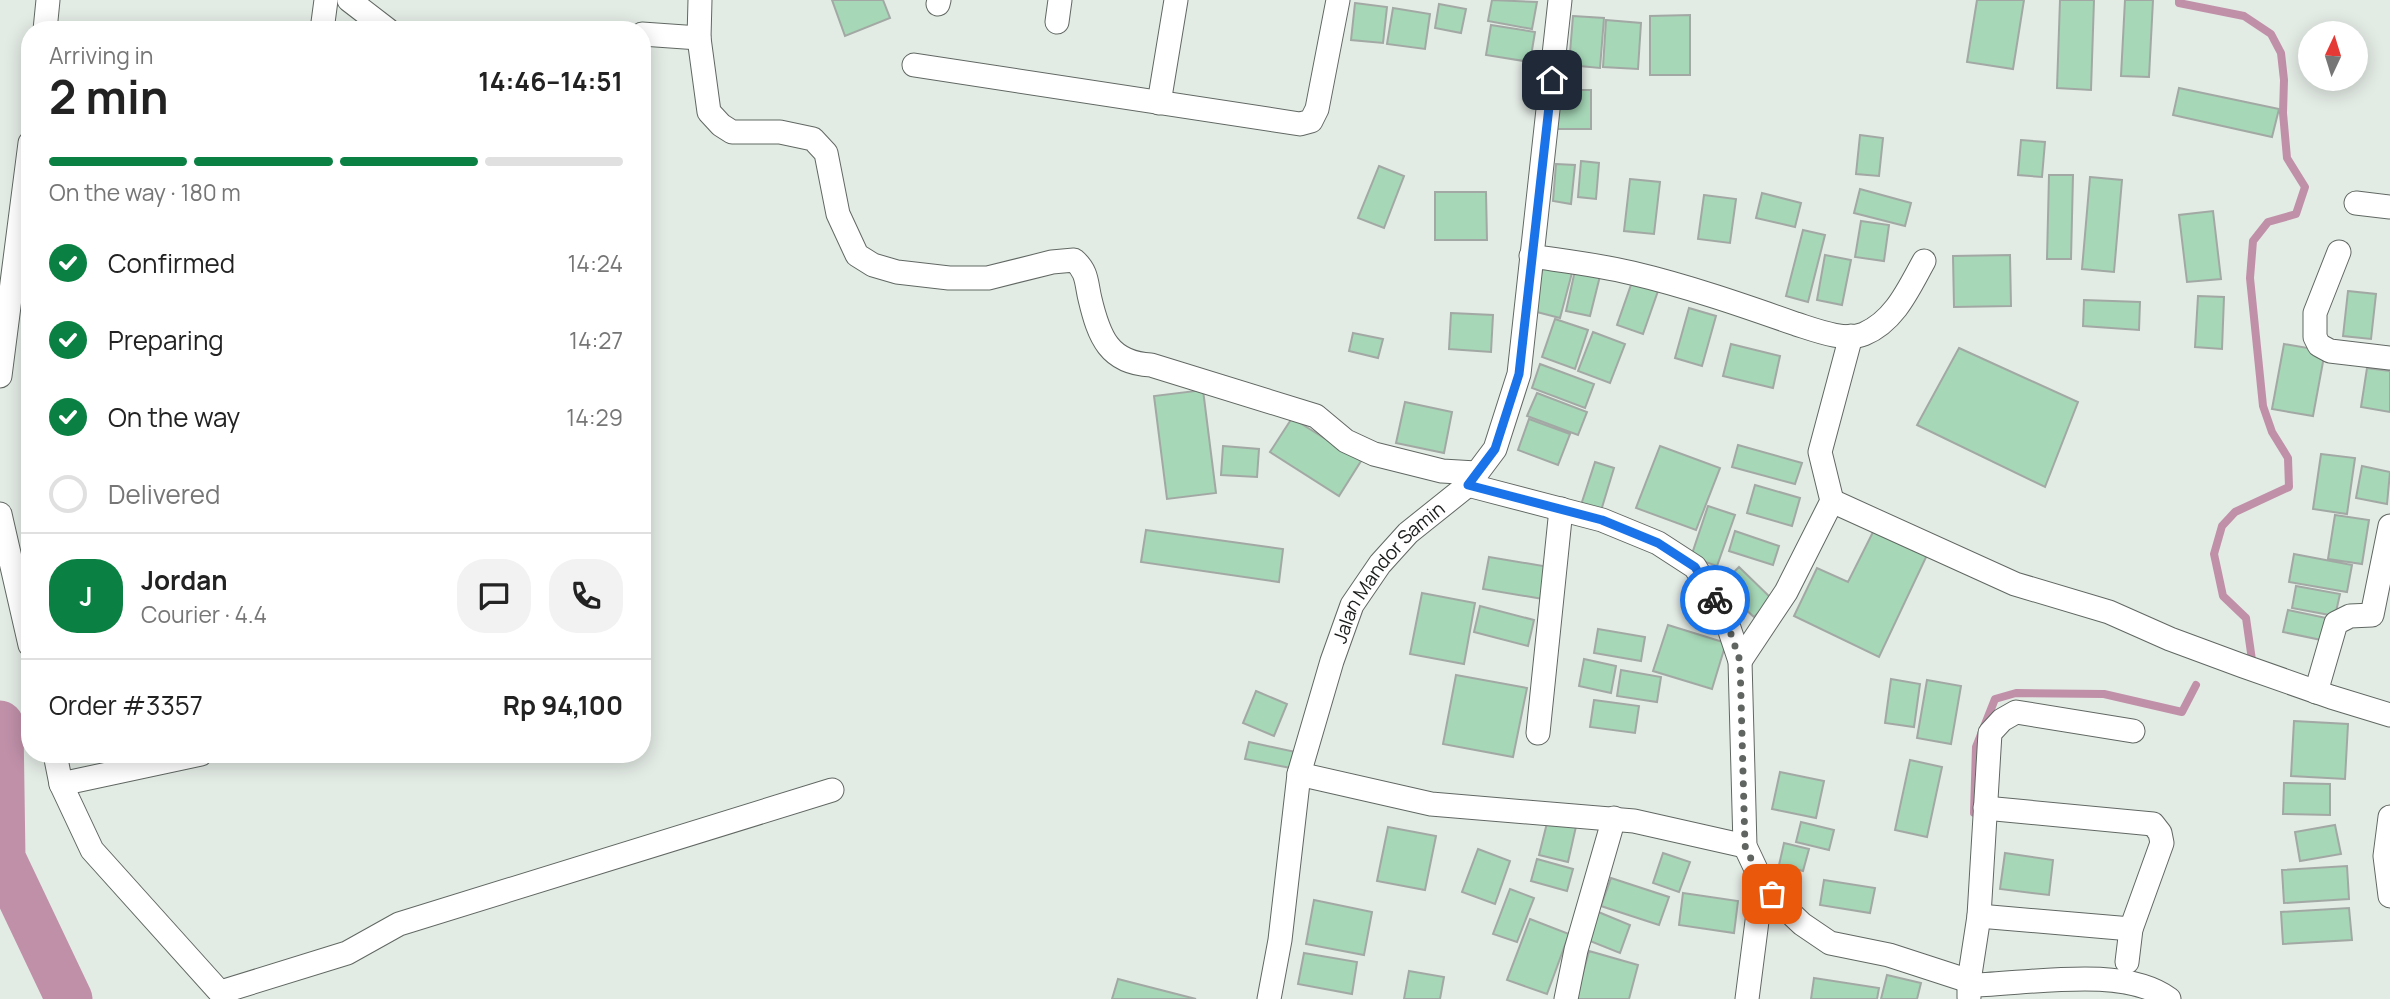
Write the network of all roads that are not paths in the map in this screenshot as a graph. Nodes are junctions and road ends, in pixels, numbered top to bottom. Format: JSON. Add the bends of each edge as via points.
{"nodes":[{"id":1,"x":48,"y":0,"type":"edge"},
{"id":2,"x":326,"y":0,"type":"edge"},
{"id":3,"x":349,"y":0,"type":"edge"},
{"id":4,"x":700,"y":0,"type":"edge"},
{"id":5,"x":1176,"y":0,"type":"edge"},
{"id":6,"x":1338,"y":0,"type":"edge"},
{"id":7,"x":1560,"y":0,"type":"edge"},
{"id":8,"x":46,"y":21,"type":"edge"},
{"id":9,"x":323,"y":21,"type":"edge"},
{"id":10,"x":376,"y":21,"type":"edge"},
{"id":11,"x":651,"y":35,"type":"edge"},
{"id":12,"x":699,"y":38,"type":"junction"},
{"id":13,"x":914,"y":65,"type":"dead end"},
{"id":14,"x":1159,"y":103,"type":"junction"},
{"id":15,"x":2356,"y":203,"type":"dead end"},
{"id":16,"x":2390,"y":207,"type":"edge"},
{"id":17,"x":21,"y":213,"type":"edge"},
{"id":18,"x":2339,"y":252,"type":"dead end"},
{"id":19,"x":1531,"y":256,"type":"junction"},
{"id":20,"x":1924,"y":261,"type":"dead end"},
{"id":21,"x":1851,"y":336,"type":"junction"},
{"id":22,"x":2390,"y":358,"type":"edge"},
{"id":23,"x":0,"y":376,"type":"edge"},
{"id":24,"x":1472,"y":479,"type":"junction"},
{"id":25,"x":1832,"y":501,"type":"junction"},
{"id":26,"x":1561,"y":509,"type":"junction"},
{"id":27,"x":0,"y":514,"type":"edge"},
{"id":28,"x":2390,"y":526,"type":"edge"},
{"id":29,"x":21,"y":606,"type":"edge"},
{"id":30,"x":2381,"y":618,"type":"edge"},
{"id":31,"x":1740,"y":661,"type":"junction"},
{"id":32,"x":2316,"y":692,"type":"junction"},
{"id":33,"x":2390,"y":715,"type":"edge"},
{"id":34,"x":2133,"y":731,"type":"dead end"},
{"id":35,"x":1538,"y":733,"type":"dead end"},
{"id":36,"x":57,"y":763,"type":"edge"},
{"id":37,"x":159,"y":763,"type":"edge"},
{"id":38,"x":1299,"y":774,"type":"junction"},
{"id":39,"x":61,"y":784,"type":"junction"},
{"id":40,"x":832,"y":790,"type":"dead end"},
{"id":41,"x":1985,"y":808,"type":"junction"},
{"id":42,"x":2390,"y":817,"type":"edge"},
{"id":43,"x":1614,"y":818,"type":"junction"},
{"id":44,"x":1745,"y":846,"type":"junction"},
{"id":45,"x":1762,"y":882,"type":"junction"},
{"id":46,"x":2390,"y":897,"type":"edge"},
{"id":47,"x":1979,"y":916,"type":"junction"},
{"id":48,"x":2131,"y":929,"type":"junction"},
{"id":49,"x":2127,"y":962,"type":"dead end"},
{"id":50,"x":1969,"y":990,"type":"edge"},
{"id":51,"x":223,"y":996,"type":"edge"},
{"id":52,"x":1269,"y":999,"type":"edge"},
{"id":53,"x":1566,"y":999,"type":"edge"},
{"id":54,"x":1748,"y":999,"type":"edge"},
{"id":55,"x":2169,"y":999,"type":"edge"}],
"edges":[{"from":1,"to":8,"type":"street"},
{"from":2,"to":9,"type":"street"},
{"from":3,"to":10,"type":"street"},
{"from":4,"to":12,"type":"street"},
{"from":5,"to":14,"type":"street"},
{"from":6,"to":14,"type":"street","via":[[1311,121],[1300,124]]},
{"from":7,"to":19,"type":"street","name":"Jalan Mandor Samin"},
{"from":11,"to":12,"type":"street"},
{"from":12,"to":24,"type":"street","via":[[709,112],[732,132],[780,132],[813,139],[826,153],[838,214],[849,242],[857,255],[873,265],[949,278],[988,278],[1074,260],[1084,269],[1099,328],[1111,351],[1132,364],[1151,365],[1316,416],[1346,441],[1374,454]]},
{"from":13,"to":14,"type":"street"},
{"from":15,"to":16,"type":"street"},
{"from":17,"to":23,"type":"street"},
{"from":18,"to":22,"type":"street","via":[[2315,313],[2315,337],[2330,351]]},
{"from":19,"to":21,"type":"street","via":[[1631,273],[1803,326]]},
{"from":19,"to":24,"type":"street","name":"Jalan Mandor Samin","via":[[1519,374],[1495,449]]},
{"from":20,"to":21,"type":"street","via":[[1902,301],[1884,321]]},
{"from":21,"to":25,"type":"street","via":[[1820,452]]},
{"from":24,"to":26,"type":"street"},
{"from":24,"to":38,"type":"street","name":"Jalan Mandor Samin","via":[[1408,533],[1352,605]]},
{"from":25,"to":31,"type":"street","via":[[1786,592]]},
{"from":25,"to":32,"type":"street","via":[[2015,584],[2109,612]]},
{"from":26,"to":31,"type":"street","via":[[1658,543],[1695,567],[1725,616]]},
{"from":26,"to":35,"type":"street"},
{"from":27,"to":29,"type":"street"},
{"from":28,"to":30,"type":"street"},
{"from":30,"to":32,"type":"street","via":[[2350,616],[2336,622]]},
{"from":31,"to":44,"type":"street"},
{"from":32,"to":33,"type":"street"},
{"from":34,"to":41,"type":"street","via":[[2016,712],[1990,733]]},
{"from":36,"to":39,"type":"street"},
{"from":37,"to":39,"type":"street"},
{"from":38,"to":43,"type":"street","via":[[1431,803]]},
{"from":38,"to":52,"type":"street","name":"Jalan Mandor Samin"},
{"from":39,"to":51,"type":"street","via":[[92,850]]},
{"from":40,"to":51,"type":"street","via":[[399,924],[347,953]]},
{"from":41,"to":47,"type":"street"},
{"from":41,"to":48,"type":"street","via":[[2153,824],[2162,843]]},
{"from":42,"to":46,"type":"street","via":[[2385,856]]},
{"from":43,"to":44,"type":"street"},
{"from":43,"to":53,"type":"street"},
{"from":44,"to":45,"type":"street"},
{"from":45,"to":50,"type":"street","via":[[1802,924],[1830,943],[1889,955]]},
{"from":45,"to":54,"type":"street"},
{"from":47,"to":48,"type":"street"},
{"from":47,"to":50,"type":"street"},
{"from":48,"to":49,"type":"street"},
{"from":50,"to":55,"type":"street","via":[[1974,985],[2099,978],[2142,986]]}]}
